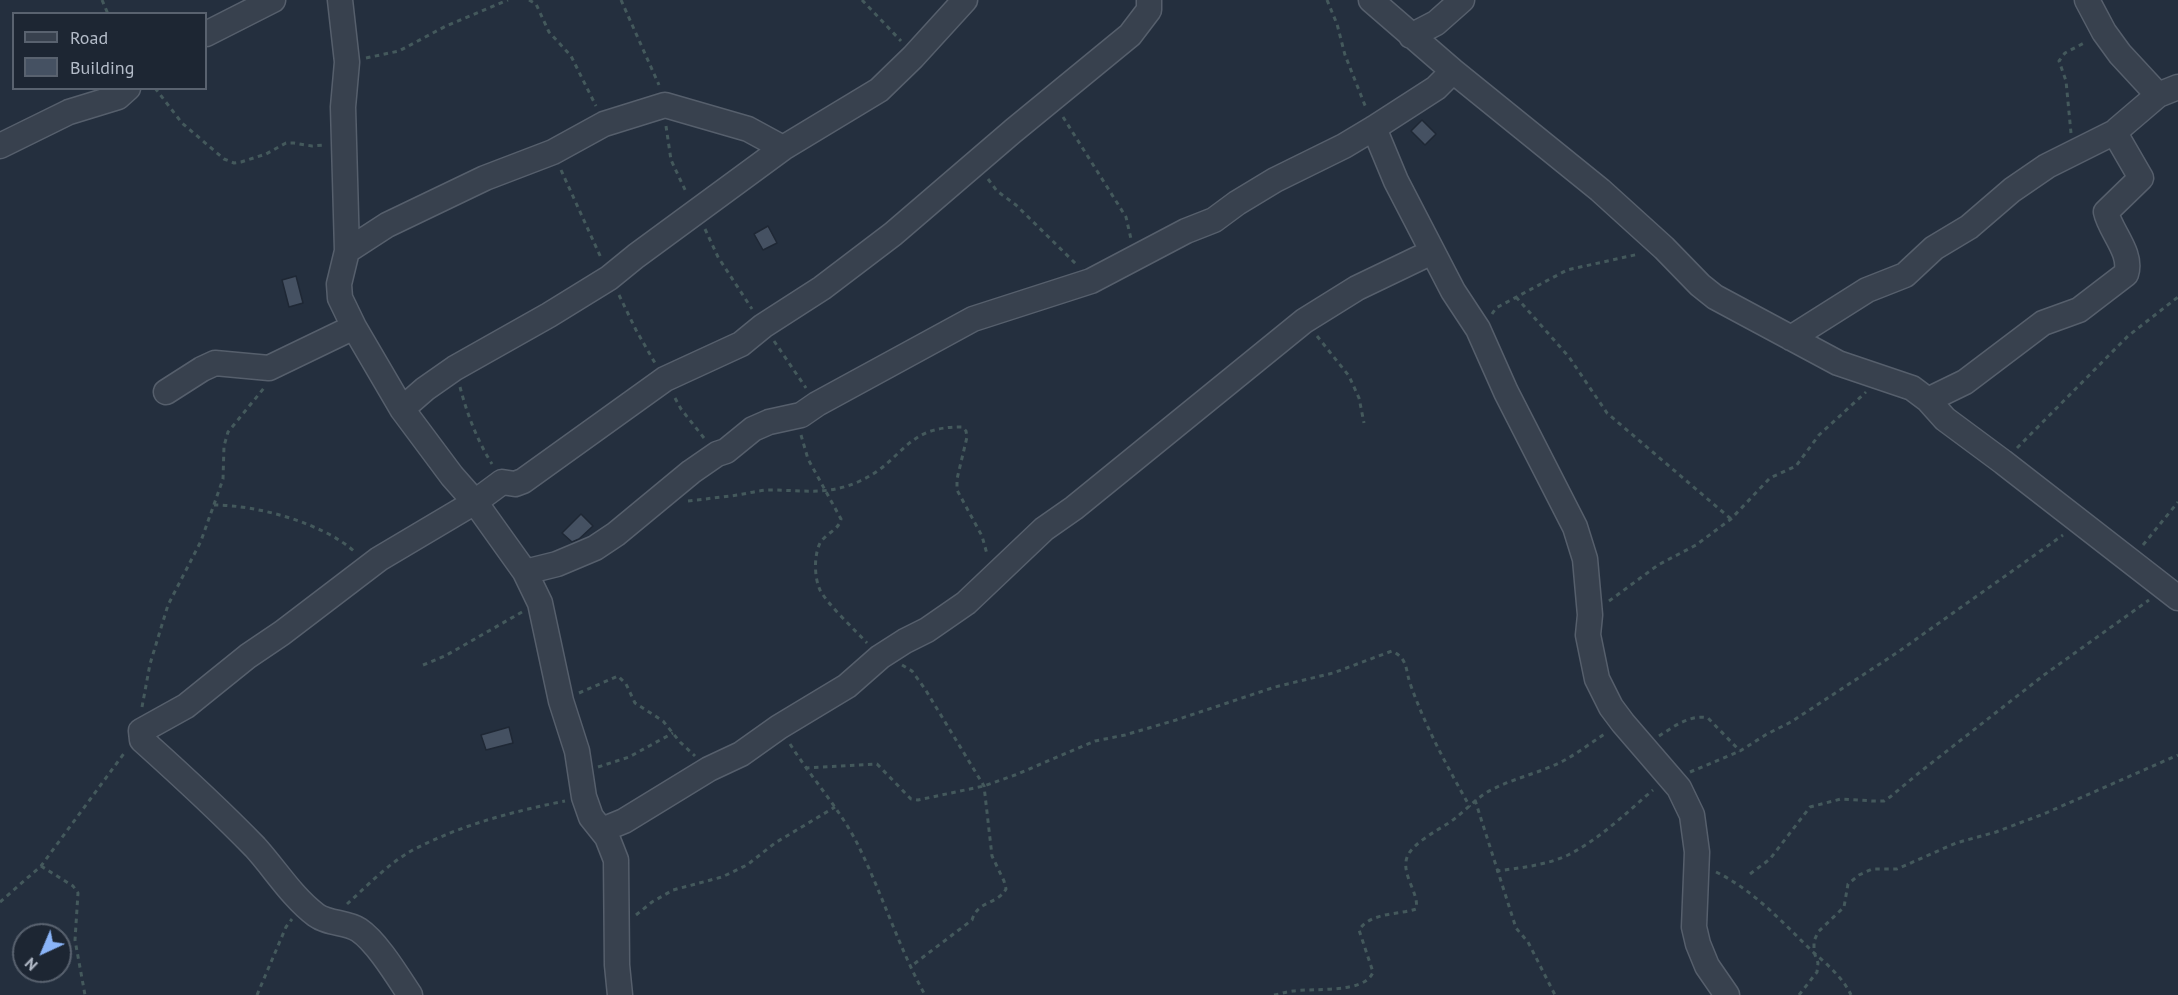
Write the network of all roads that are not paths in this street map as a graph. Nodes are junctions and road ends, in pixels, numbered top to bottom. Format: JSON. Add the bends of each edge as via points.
{"nodes":[{"id":1,"x":273,"y":0,"type":"edge"},
{"id":2,"x":965,"y":0,"type":"edge"},
{"id":3,"x":1149,"y":0,"type":"edge"},
{"id":4,"x":1371,"y":0,"type":"edge"},
{"id":5,"x":1462,"y":0,"type":"edge"},
{"id":6,"x":2087,"y":0,"type":"edge"},
{"id":7,"x":335,"y":4,"type":"edge"},
{"id":8,"x":207,"y":33,"type":"edge"},
{"id":9,"x":1411,"y":36,"type":"junction"},
{"id":10,"x":1453,"y":71,"type":"junction"},
{"id":11,"x":126,"y":90,"type":"edge"},
{"id":12,"x":2168,"y":91,"type":"edge"},
{"id":13,"x":1374,"y":128,"type":"junction"},
{"id":14,"x":2117,"y":131,"type":"junction"},
{"id":15,"x":0,"y":146,"type":"edge"},
{"id":16,"x":783,"y":148,"type":"junction"},
{"id":17,"x":347,"y":251,"type":"junction"},
{"id":18,"x":1432,"y":252,"type":"junction"},
{"id":19,"x":354,"y":327,"type":"junction"},
{"id":20,"x":1791,"y":338,"type":"junction"},
{"id":21,"x":166,"y":392,"type":"dead end"},
{"id":22,"x":1928,"y":400,"type":"junction"},
{"id":23,"x":402,"y":409,"type":"junction"},
{"id":24,"x":475,"y":502,"type":"junction"},
{"id":25,"x":525,"y":572,"type":"junction"},
{"id":26,"x":2172,"y":593,"type":"edge"},
{"id":27,"x":602,"y":830,"type":"junction"},
{"id":28,"x":410,"y":995,"type":"edge"},
{"id":29,"x":620,"y":995,"type":"edge"},
{"id":30,"x":1727,"y":995,"type":"edge"}],
"edges":[{"from":1,"to":8,"type":"street"},
{"from":2,"to":16,"type":"street","via":[[879,90]]},
{"from":3,"to":24,"type":"street","via":[[1149,9],[1130,35],[893,234],[822,288],[741,344],[665,379],[523,481],[502,482]]},
{"from":4,"to":9,"type":"street"},
{"from":5,"to":9,"type":"street","via":[[1436,23]]},
{"from":6,"to":12,"type":"street","via":[[2120,54]]},
{"from":7,"to":17,"type":"street","via":[[346,62],[343,107]]},
{"from":9,"to":10,"type":"street"},
{"from":10,"to":13,"type":"street","via":[[1436,88]]},
{"from":10,"to":20,"type":"street","via":[[1600,190],[1715,297]]},
{"from":11,"to":15,"type":"street","via":[[118,97],[69,112]]},
{"from":12,"to":14,"type":"street"},
{"from":13,"to":18,"type":"street"},
{"from":13,"to":25,"type":"street","via":[[1275,180],[1214,220],[1091,281],[972,319],[801,416],[758,426],[691,472],[595,548]]},
{"from":14,"to":20,"type":"street","via":[[2047,166],[1969,227],[1934,248],[1905,275],[1867,290]]},
{"from":14,"to":22,"type":"street","via":[[2142,178],[2106,212],[2122,248],[2126,274],[2079,310],[2043,324],[1965,382]]},
{"from":16,"to":17,"type":"street","via":[[748,129],[665,105],[604,124],[553,152],[475,183],[387,225]]},
{"from":16,"to":23,"type":"street","via":[[609,278],[455,368]]},
{"from":17,"to":19,"type":"street","via":[[339,284],[340,298]]},
{"from":18,"to":27,"type":"street","via":[[1357,288],[1304,321],[1044,529],[966,603],[880,657],[847,686],[741,754]]},
{"from":18,"to":30,"type":"street","via":[[1478,329],[1575,527],[1584,559],[1590,615],[1588,635],[1597,679],[1623,723],[1679,788],[1692,815],[1696,862],[1694,927],[1698,944]]},
{"from":19,"to":21,"type":"street","via":[[265,369],[215,363]]},
{"from":19,"to":23,"type":"street"},
{"from":20,"to":22,"type":"street","via":[[1838,363],[1912,388]]},
{"from":22,"to":26,"type":"street","via":[[1945,419]]},
{"from":23,"to":24,"type":"street"},
{"from":24,"to":25,"type":"street"},
{"from":24,"to":28,"type":"street","via":[[369,566],[186,706],[141,733],[142,740],[255,848],[318,916],[358,929]]},
{"from":25,"to":27,"type":"street","via":[[540,603],[561,702],[577,751],[584,797],[591,817]]},
{"from":27,"to":29,"type":"street","via":[[616,860]]}]}
